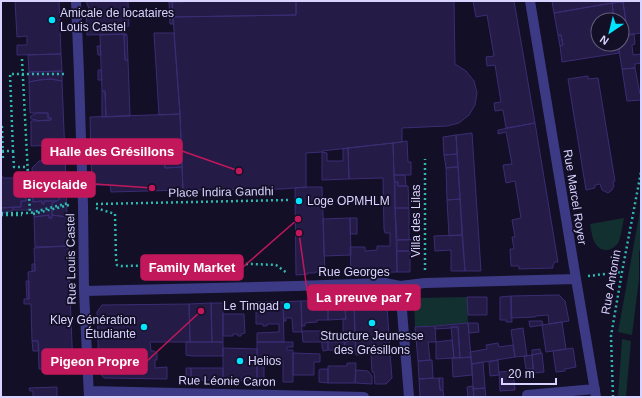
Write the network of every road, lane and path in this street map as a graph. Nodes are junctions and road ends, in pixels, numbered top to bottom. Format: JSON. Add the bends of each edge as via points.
{"nodes":[{"id":1,"x":76,"y":1,"type":"edge"},
{"id":2,"x":530,"y":1,"type":"edge"},
{"id":3,"x":22,"y":59,"type":"dead end"},
{"id":4,"x":23,"y":74,"type":"junction"},
{"id":5,"x":79,"y":74,"type":"junction"},
{"id":6,"x":1,"y":127,"type":"edge"},
{"id":7,"x":2,"y":151,"type":"junction"},
{"id":8,"x":13,"y":151,"type":"junction"},
{"id":9,"x":1,"y":159,"type":"edge"},
{"id":10,"x":425,"y":159,"type":"dead end"},
{"id":11,"x":27,"y":167,"type":"junction"},
{"id":12,"x":641,"y":172,"type":"edge"},
{"id":13,"x":288,"y":200,"type":"dead end"},
{"id":14,"x":83,"y":205,"type":"junction"},
{"id":15,"x":1,"y":214,"type":"edge"},
{"id":16,"x":30,"y":214,"type":"junction"},
{"id":17,"x":622,"y":272,"type":"junction"},
{"id":18,"x":576,"y":279,"type":"junction"},
{"id":19,"x":424,"y":283,"type":"junction"},
{"id":20,"x":296,"y":286,"type":"junction"},
{"id":21,"x":400,"y":286,"type":"junction"},
{"id":22,"x":84,"y":291,"type":"junction"},
{"id":23,"x":596,"y":393,"type":"edge"},
{"id":24,"x":89,"y":394,"type":"edge"},
{"id":25,"x":527,"y":395,"type":"dead end"},
{"id":26,"x":364,"y":397,"type":"edge"},
{"id":27,"x":409,"y":397,"type":"edge"},
{"id":28,"x":613,"y":397,"type":"edge"}],
"edges":[{"from":1,"to":5,"type":"street","name":"Rue Louis Castel"},
{"from":2,"to":18,"type":"street","name":"Rue Marcel Royer"},
{"from":3,"to":4,"type":"path"},
{"from":4,"to":5,"type":"path"},
{"from":4,"to":8,"type":"path","via":[[10,74]]},
{"from":4,"to":11,"type":"path"},
{"from":5,"to":14,"type":"street","name":"Rue Louis Castel"},
{"from":6,"to":7,"type":"path"},
{"from":7,"to":8,"type":"path"},
{"from":7,"to":9,"type":"path"},
{"from":8,"to":11,"type":"path","via":[[14,167]]},
{"from":10,"to":19,"type":"path","name":"Villa des Lilas"},
{"from":11,"to":16,"type":"path"},
{"from":12,"to":17,"type":"path","name":"Rue Antonin"},
{"from":13,"to":14,"type":"path","name":"Place Indira Gandhi"},
{"from":14,"to":16,"type":"path","name":"Place Indira Gandhi"},
{"from":14,"to":20,"type":"path","via":[[114,214],[117,265],[276,265],[287,272]]},
{"from":14,"to":22,"type":"street","name":"Rue Louis Castel"},
{"from":15,"to":16,"type":"path","name":"Place Indira Gandhi"},
{"from":17,"to":18,"type":"path"},
{"from":17,"to":28,"type":"path","name":"Rue Antonin","via":[[611,336]]},
{"from":18,"to":19,"type":"street","name":"Rue Georges"},
{"from":18,"to":23,"type":"street","name":"Rue Marcel Royer"},
{"from":19,"to":21,"type":"street","name":"Rue Georges"},
{"from":20,"to":21,"type":"street","name":"Rue Georges","via":[[385,282]]},
{"from":20,"to":22,"type":"street","name":"Rue Georges"},
{"from":21,"to":27,"type":"street"},
{"from":22,"to":24,"type":"street","name":"Rue Louis Castel"},
{"from":23,"to":25,"type":"street"},
{"from":24,"to":26,"type":"street","name":"Rue Léonie Caron"}]}
